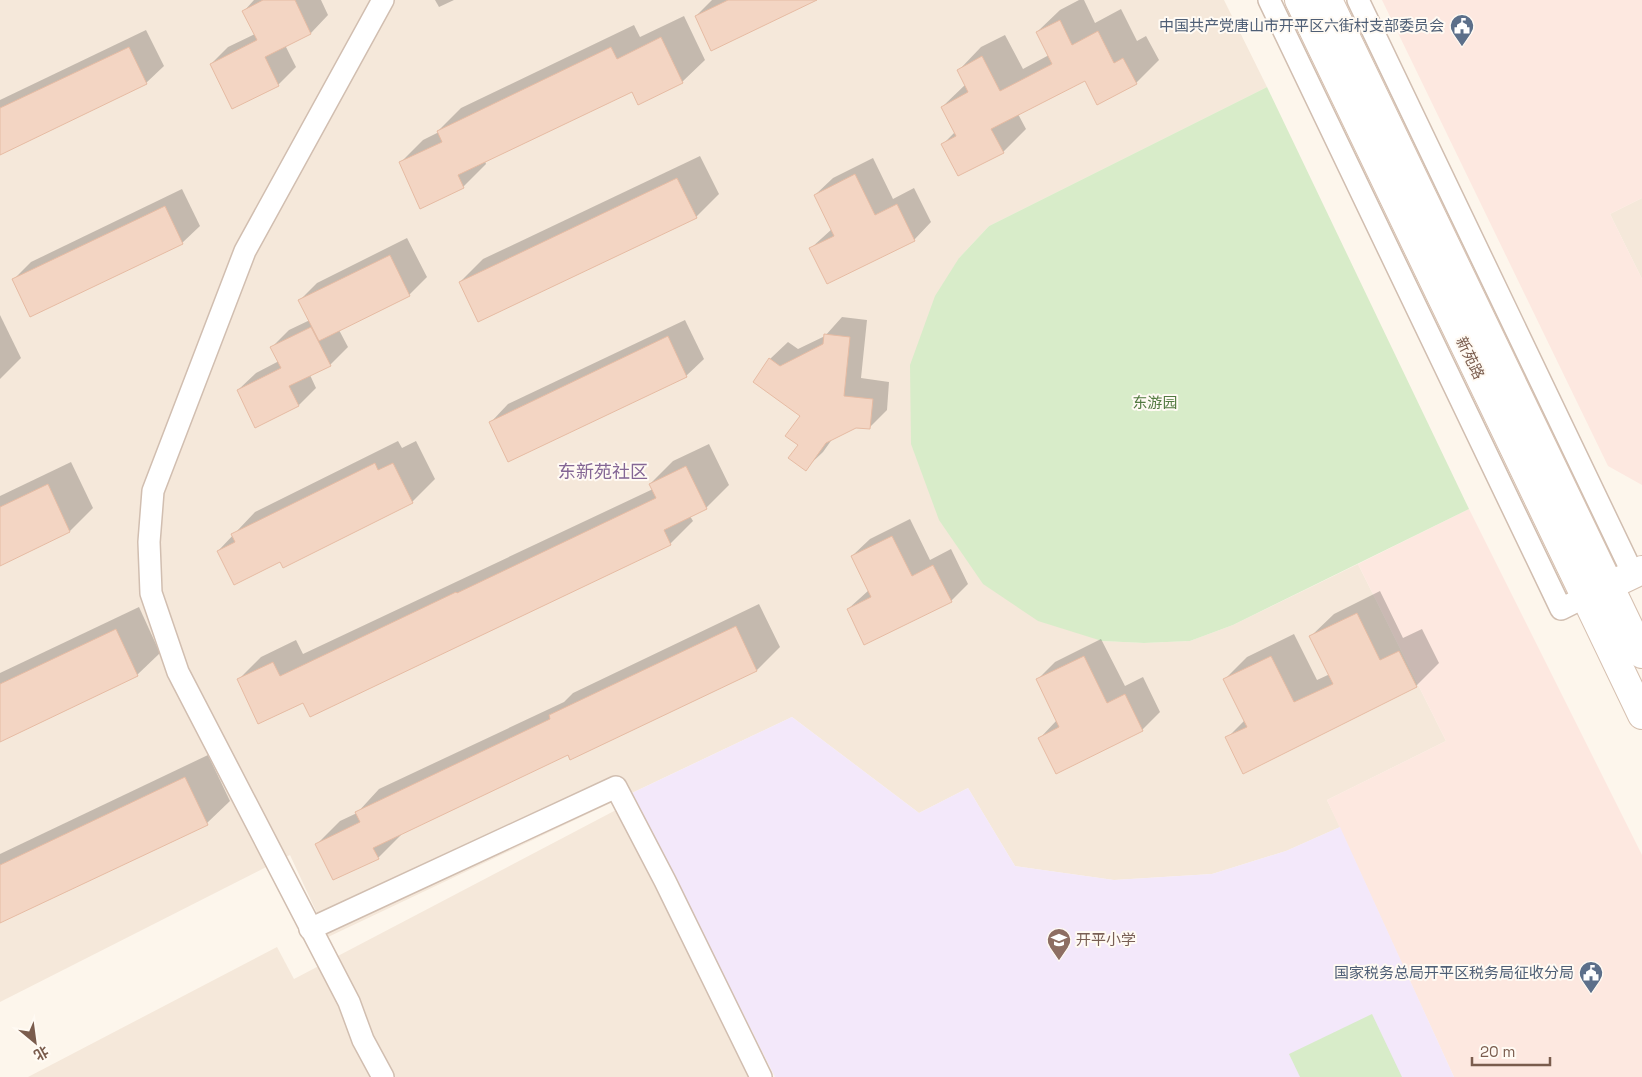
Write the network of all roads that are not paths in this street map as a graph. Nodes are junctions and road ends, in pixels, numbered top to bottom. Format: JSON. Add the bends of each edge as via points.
{"nodes":[{"id":1,"x":383,"y":0,"type":"edge"},
{"id":2,"x":1269,"y":0,"type":"edge"},
{"id":3,"x":1300,"y":0,"type":"edge"},
{"id":4,"x":1328,"y":0,"type":"edge"},
{"id":5,"x":1358,"y":0,"type":"edge"},
{"id":6,"x":1628,"y":577,"type":"edge"},
{"id":7,"x":1585,"y":598,"type":"junction"},
{"id":8,"x":1642,"y":654,"type":"edge"},
{"id":9,"x":1642,"y":715,"type":"edge"},
{"id":10,"x":310,"y":929,"type":"junction"},
{"id":11,"x":383,"y":1077,"type":"edge"},
{"id":12,"x":761,"y":1077,"type":"edge"}],
"edges":[{"from":1,"to":10,"type":"street","via":[[245,251],[153,492],[149,542],[151,594],[178,672]]},
{"from":2,"to":7,"type":"street","via":[[1561,609]]},
{"from":3,"to":7,"type":"main road","name":"新苑路"},
{"from":4,"to":6,"type":"main road","name":"新苑路"},
{"from":5,"to":6,"type":"street"},
{"from":6,"to":7,"type":"main road"},
{"from":6,"to":8,"type":"main road","name":"新苑路"},
{"from":7,"to":9,"type":"main road","name":"新苑路"},
{"from":10,"to":11,"type":"street"},
{"from":10,"to":12,"type":"street","via":[[616,787]]}]}
